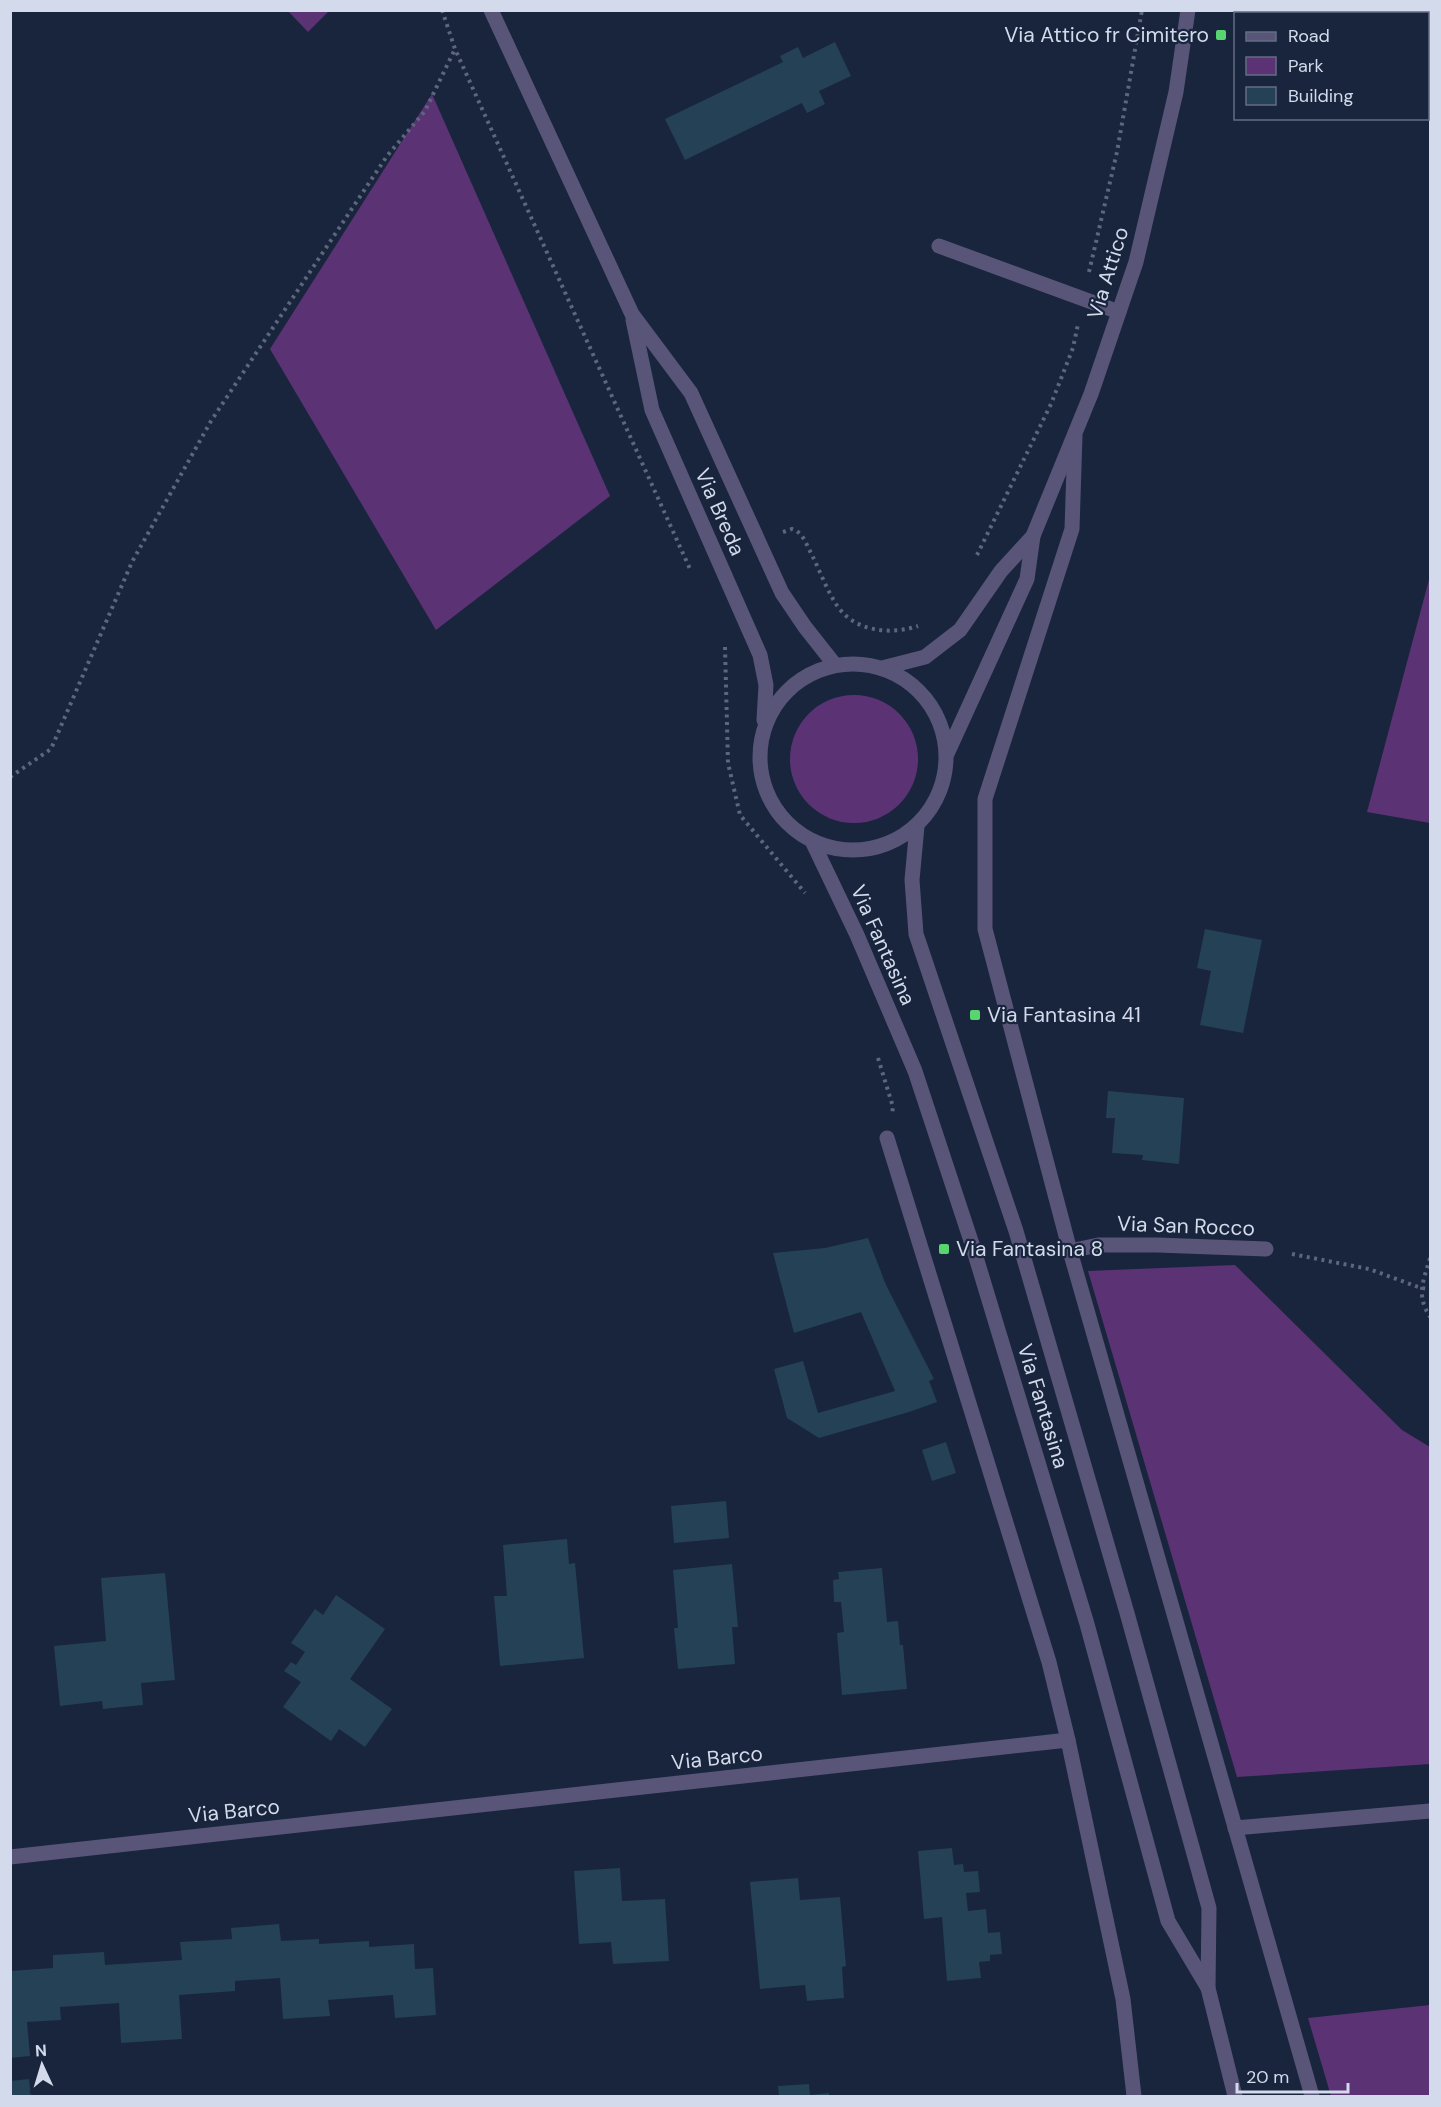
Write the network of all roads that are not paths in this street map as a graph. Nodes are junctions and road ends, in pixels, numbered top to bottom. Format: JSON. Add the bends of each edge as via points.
{"nodes":[{"id":1,"x":491,"y":10,"type":"edge"},
{"id":2,"x":1188,"y":10,"type":"edge"},
{"id":3,"x":939,"y":246,"type":"dead end"},
{"id":4,"x":1119,"y":312,"type":"junction"},
{"id":5,"x":632,"y":314,"type":"junction"},
{"id":6,"x":1075,"y":434,"type":"junction"},
{"id":7,"x":1033,"y":536,"type":"junction"},
{"id":8,"x":835,"y":665,"type":"junction"},
{"id":9,"x":882,"y":668,"type":"junction"},
{"id":10,"x":763,"y":726,"type":"junction"},
{"id":11,"x":947,"y":754,"type":"junction"},
{"id":12,"x":917,"y":826,"type":"junction"},
{"id":13,"x":813,"y":843,"type":"junction"},
{"id":14,"x":887,"y":1138,"type":"dead end"},
{"id":15,"x":1266,"y":1250,"type":"road end"},
{"id":16,"x":1070,"y":1251,"type":"junction"},
{"id":17,"x":1068,"y":1740,"type":"junction"},
{"id":18,"x":1431,"y":1811,"type":"edge"},
{"id":19,"x":1235,"y":1828,"type":"junction"},
{"id":20,"x":10,"y":1857,"type":"edge"},
{"id":21,"x":1208,"y":1988,"type":"junction"},
{"id":22,"x":1134,"y":2097,"type":"edge"},
{"id":23,"x":1235,"y":2097,"type":"edge"},
{"id":24,"x":1312,"y":2097,"type":"edge"}],
"edges":[{"from":1,"to":5,"type":"street","name":"Via Breda"},
{"from":2,"to":4,"type":"street","name":"Via Attico","via":[[1173,104],[1136,262]]},
{"from":3,"to":4,"type":"street"},
{"from":4,"to":6,"type":"street","name":"Via Attico"},
{"from":5,"to":8,"type":"street","name":"Via Breda","via":[[691,393],[782,593]]},
{"from":5,"to":10,"type":"street","name":"Via Breda","via":[[652,410],[760,655],[766,686]]},
{"from":6,"to":7,"type":"street","name":"Via Attico"},
{"from":6,"to":16,"type":"street","via":[[1072,529],[985,799],[985,929]]},
{"from":7,"to":9,"type":"street","name":"Via Attico","via":[[1001,571],[960,630],[925,657]]},
{"from":7,"to":11,"type":"street","name":"Via Attico","via":[[1027,579]]},
{"from":8,"to":9,"type":"street","name":"Via Breda","via":[[862,663]]},
{"from":8,"to":10,"type":"street","name":"Via Breda","via":[[799,680],[778,699]]},
{"from":9,"to":11,"type":"street","name":"Via Breda","via":[[918,689],[939,718]]},
{"from":10,"to":13,"type":"street","name":"Via Breda","via":[[759,772],[779,817]]},
{"from":11,"to":12,"type":"street","name":"Via Breda","via":[[937,800]]},
{"from":12,"to":13,"type":"street","name":"Via Breda","via":[[890,844],[849,851]]},
{"from":12,"to":21,"type":"street","name":"Via Fantasina","via":[[912,880],[916,934],[1016,1231],[1209,1908]]},
{"from":13,"to":21,"type":"street","name":"Via Fantasina","via":[[915,1071],[972,1244],[1087,1624],[1168,1921]]},
{"from":14,"to":17,"type":"street","via":[[1049,1662]]},
{"from":15,"to":16,"type":"street","name":"Via San Rocco","via":[[1098,1245]]},
{"from":16,"to":19,"type":"street"},
{"from":17,"to":20,"type":"street","name":"Via Barco"},
{"from":17,"to":22,"type":"street","via":[[1123,1999]]},
{"from":18,"to":19,"type":"street"},
{"from":19,"to":24,"type":"street"},
{"from":21,"to":23,"type":"street","name":"Via Fantasina"}]}
